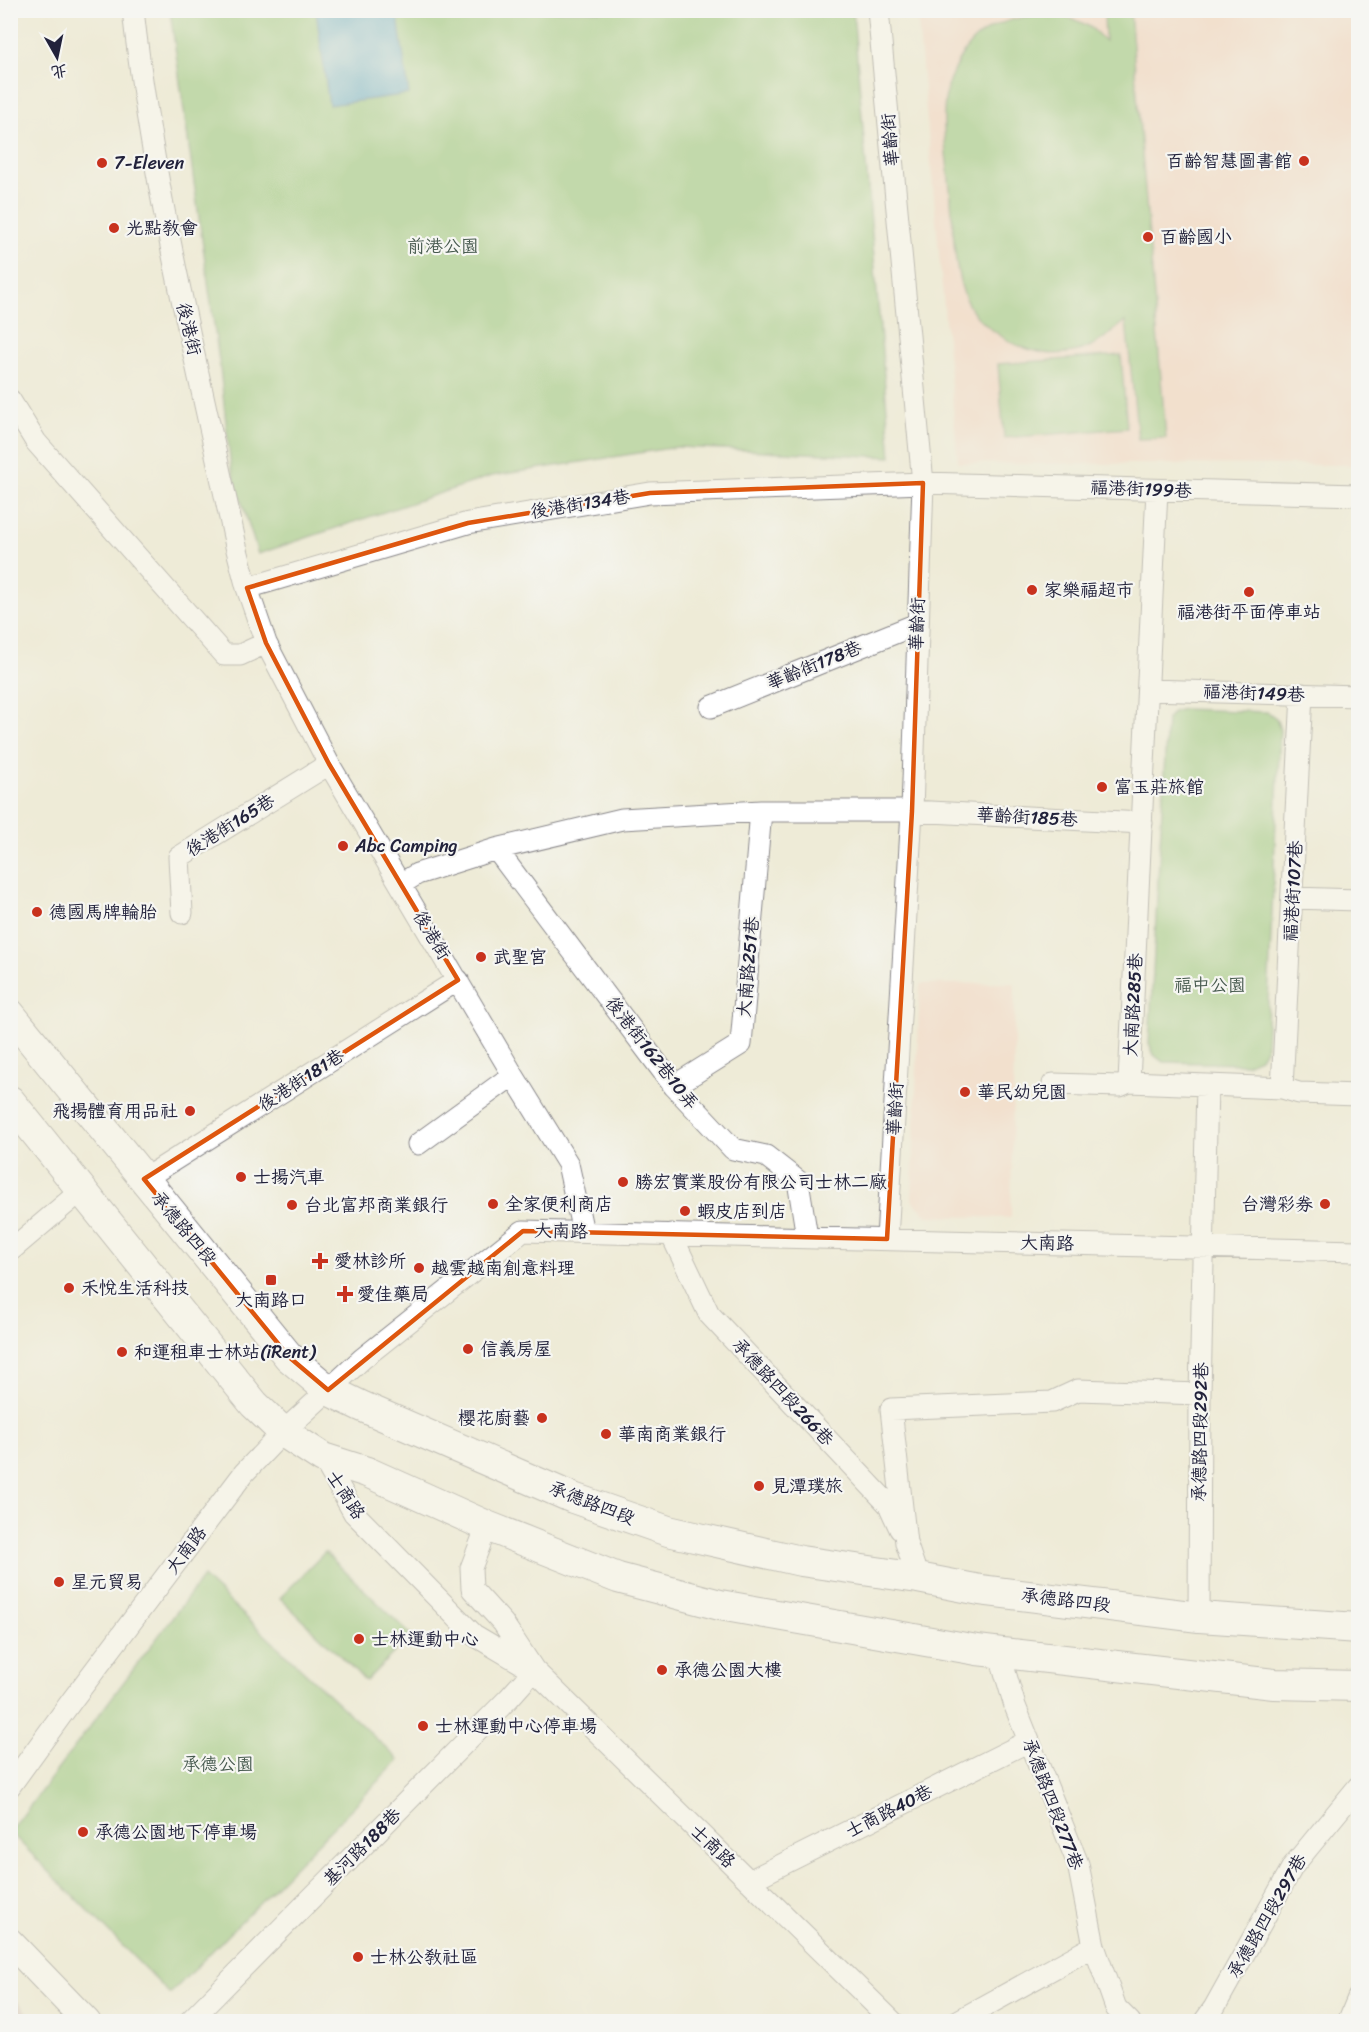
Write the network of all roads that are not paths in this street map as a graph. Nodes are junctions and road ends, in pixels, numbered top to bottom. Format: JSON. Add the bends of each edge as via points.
{"nodes":[{"id":1,"x":133,"y":10,"type":"edge"},
{"id":2,"x":878,"y":10,"type":"edge"},
{"id":3,"x":10,"y":400,"type":"edge"},
{"id":4,"x":923,"y":483,"type":"junction"},
{"id":5,"x":1157,"y":490,"type":"junction"},
{"id":6,"x":1359,"y":495,"type":"edge"},
{"id":7,"x":248,"y":588,"type":"junction"},
{"id":8,"x":917,"y":624,"type":"junction"},
{"id":9,"x":266,"y":643,"type":"junction"},
{"id":10,"x":1149,"y":690,"type":"junction"},
{"id":11,"x":1302,"y":694,"type":"junction"},
{"id":12,"x":1359,"y":696,"type":"edge"},
{"id":13,"x":711,"y":707,"type":"dead end"},
{"id":14,"x":329,"y":764,"type":"junction"},
{"id":15,"x":761,"y":811,"type":"junction"},
{"id":16,"x":912,"y":811,"type":"junction"},
{"id":17,"x":1142,"y":823,"type":"junction"},
{"id":18,"x":496,"y":849,"type":"junction"},
{"id":19,"x":401,"y":884,"type":"junction"},
{"id":20,"x":1293,"y":898,"type":"junction"},
{"id":21,"x":1359,"y":900,"type":"edge"},
{"id":22,"x":182,"y":913,"type":"dead end"},
{"id":23,"x":458,"y":980,"type":"junction"},
{"id":24,"x":10,"y":1014,"type":"edge"},
{"id":25,"x":513,"y":1075,"type":"junction"},
{"id":26,"x":1129,"y":1082,"type":"junction"},
{"id":27,"x":1053,"y":1084,"type":"dead end"},
{"id":28,"x":1206,"y":1085,"type":"junction"},
{"id":29,"x":674,"y":1086,"type":"junction"},
{"id":30,"x":1282,"y":1088,"type":"junction"},
{"id":31,"x":1359,"y":1095,"type":"edge"},
{"id":32,"x":10,"y":1101,"type":"edge"},
{"id":33,"x":418,"y":1144,"type":"dead end"},
{"id":34,"x":144,"y":1179,"type":"junction"},
{"id":35,"x":82,"y":1190,"type":"junction"},
{"id":36,"x":583,"y":1232,"type":"junction"},
{"id":37,"x":670,"y":1234,"type":"junction"},
{"id":38,"x":807,"y":1237,"type":"junction"},
{"id":39,"x":887,"y":1239,"type":"junction"},
{"id":40,"x":1204,"y":1247,"type":"junction"},
{"id":41,"x":10,"y":1251,"type":"edge"},
{"id":42,"x":1359,"y":1251,"type":"edge"},
{"id":43,"x":328,"y":1390,"type":"junction"},
{"id":44,"x":1200,"y":1394,"type":"junction"},
{"id":45,"x":283,"y":1432,"type":"junction"},
{"id":46,"x":323,"y":1458,"type":"junction"},
{"id":47,"x":487,"y":1526,"type":"junction"},
{"id":48,"x":906,"y":1543,"type":"junction"},
{"id":49,"x":918,"y":1578,"type":"junction"},
{"id":50,"x":1200,"y":1617,"type":"junction"},
{"id":51,"x":1359,"y":1628,"type":"edge"},
{"id":52,"x":999,"y":1652,"type":"junction"},
{"id":53,"x":534,"y":1670,"type":"junction"},
{"id":54,"x":1359,"y":1686,"type":"edge"},
{"id":55,"x":1029,"y":1740,"type":"junction"},
{"id":56,"x":10,"y":1786,"type":"edge"},
{"id":57,"x":1359,"y":1787,"type":"edge"},
{"id":58,"x":749,"y":1881,"type":"junction"},
{"id":59,"x":10,"y":1942,"type":"edge"},
{"id":60,"x":1094,"y":1946,"type":"junction"},
{"id":61,"x":1359,"y":1998,"type":"edge"},
{"id":62,"x":87,"y":2022,"type":"edge"},
{"id":63,"x":189,"y":2022,"type":"edge"},
{"id":64,"x":893,"y":2022,"type":"edge"},
{"id":65,"x":956,"y":2022,"type":"edge"},
{"id":66,"x":1130,"y":2022,"type":"edge"},
{"id":67,"x":1204,"y":2022,"type":"edge"},
{"id":68,"x":1347,"y":2022,"type":"edge"}],
"edges":[{"from":1,"to":7,"type":"street","name":"後港街","via":[[140,76],[171,248]]},
{"from":2,"to":4,"type":"street","name":"華齡街"},
{"from":3,"to":9,"type":"street","via":[[36,442],[224,655],[240,655]]},
{"from":4,"to":5,"type":"street","name":"福港街199巷"},
{"from":4,"to":7,"type":"street","name":"後港街134巷","via":[[650,493],[468,523]]},
{"from":4,"to":8,"type":"street","name":"華齡街"},
{"from":5,"to":6,"type":"street","name":"福港街199巷"},
{"from":5,"to":10,"type":"street","name":"大南路285巷"},
{"from":7,"to":9,"type":"street","name":"後港街"},
{"from":8,"to":13,"type":"street","name":"華齡街178巷"},
{"from":8,"to":16,"type":"street","name":"華齡街"},
{"from":9,"to":14,"type":"street","name":"後港街"},
{"from":10,"to":11,"type":"street","name":"福港街149巷"},
{"from":10,"to":17,"type":"street","name":"大南路285巷"},
{"from":11,"to":12,"type":"street","name":"福港街149巷"},
{"from":11,"to":20,"type":"street","name":"福港街107巷"},
{"from":14,"to":19,"type":"street","name":"後港街"},
{"from":14,"to":22,"type":"street","name":"後港街165巷","via":[[178,857]]},
{"from":15,"to":16,"type":"street"},
{"from":15,"to":18,"type":"street","via":[[622,819]]},
{"from":15,"to":29,"type":"street","name":"大南路251巷","via":[[741,1044]]},
{"from":16,"to":17,"type":"street","name":"華齡街185巷"},
{"from":16,"to":39,"type":"street","name":"華齡街"},
{"from":17,"to":26,"type":"street","name":"大南路285巷"},
{"from":18,"to":19,"type":"street","via":[[417,874]]},
{"from":18,"to":29,"type":"street","name":"後港街162巷10弄"},
{"from":19,"to":23,"type":"street","name":"後港街"},
{"from":20,"to":21,"type":"street"},
{"from":20,"to":30,"type":"street","name":"福港街107巷"},
{"from":23,"to":25,"type":"street","name":"後港街"},
{"from":23,"to":34,"type":"street","name":"後港街181巷"},
{"from":24,"to":34,"type":"main road","name":"承德路四段"},
{"from":25,"to":33,"type":"street"},
{"from":25,"to":36,"type":"street","name":"後港街","via":[[568,1164]]},
{"from":26,"to":27,"type":"street","via":[[1120,1086]]},
{"from":26,"to":28,"type":"street","name":"大南路285巷"},
{"from":28,"to":30,"type":"street"},
{"from":28,"to":40,"type":"street"},
{"from":29,"to":38,"type":"street","name":"後港街162巷10弄","via":[[733,1149],[766,1156],[798,1181]]},
{"from":30,"to":31,"type":"street","via":[[1299,1094]]},
{"from":32,"to":35,"type":"main road"},
{"from":34,"to":43,"type":"main road","name":"承德路四段","via":[[289,1357]]},
{"from":35,"to":41,"type":"street"},
{"from":35,"to":45,"type":"main road","via":[[254,1404]]},
{"from":36,"to":37,"type":"street","name":"大南路"},
{"from":36,"to":43,"type":"street","name":"大南路","via":[[523,1231]]},
{"from":37,"to":38,"type":"street","name":"大南路"},
{"from":37,"to":48,"type":"street","name":"承德路四段266巷","via":[[709,1314],[889,1505]]},
{"from":38,"to":39,"type":"street","name":"大南路"},
{"from":39,"to":40,"type":"street","name":"大南路"},
{"from":40,"to":42,"type":"street","name":"大南路"},
{"from":40,"to":44,"type":"street","name":"承德路四段292巷"},
{"from":43,"to":45,"type":"street","name":"大南路"},
{"from":43,"to":49,"type":"main road","name":"承德路四段","via":[[573,1498],[668,1531],[801,1561]]},
{"from":44,"to":48,"type":"street","via":[[1078,1389],[1052,1402],[891,1409]]},
{"from":44,"to":50,"type":"street","name":"承德路四段292巷"},
{"from":45,"to":46,"type":"main road"},
{"from":45,"to":56,"type":"street","name":"大南路","via":[[244,1473]]},
{"from":46,"to":47,"type":"main road","via":[[367,1472]]},
{"from":46,"to":53,"type":"street","name":"士商路","via":[[354,1513],[474,1635]]},
{"from":47,"to":52,"type":"main road","via":[[618,1578],[720,1605]]},
{"from":47,"to":53,"type":"street","name":"士商路","via":[[471,1568],[472,1589],[503,1623]]},
{"from":48,"to":49,"type":"street"},
{"from":49,"to":50,"type":"main road","name":"承德路四段","via":[[980,1590]]},
{"from":50,"to":51,"type":"main road","name":"承德路四段"},
{"from":52,"to":54,"type":"main road","via":[[1274,1684]]},
{"from":52,"to":55,"type":"street","name":"承德路四段277巷","via":[[1014,1706]]},
{"from":53,"to":58,"type":"street","name":"士商路"},
{"from":53,"to":63,"type":"street","name":"基河路188巷"},
{"from":55,"to":58,"type":"street","name":"士商路40巷"},
{"from":55,"to":60,"type":"street","name":"承德路四段277巷","via":[[1078,1864]]},
{"from":57,"to":67,"type":"street","name":"承德路四段297巷","via":[[1293,1866]]},
{"from":58,"to":64,"type":"street","name":"士商路"},
{"from":59,"to":62,"type":"street"},
{"from":60,"to":65,"type":"street"},
{"from":60,"to":66,"type":"street","name":"承德路四段277巷","via":[[1116,2008]]},
{"from":61,"to":68,"type":"street"}]}
